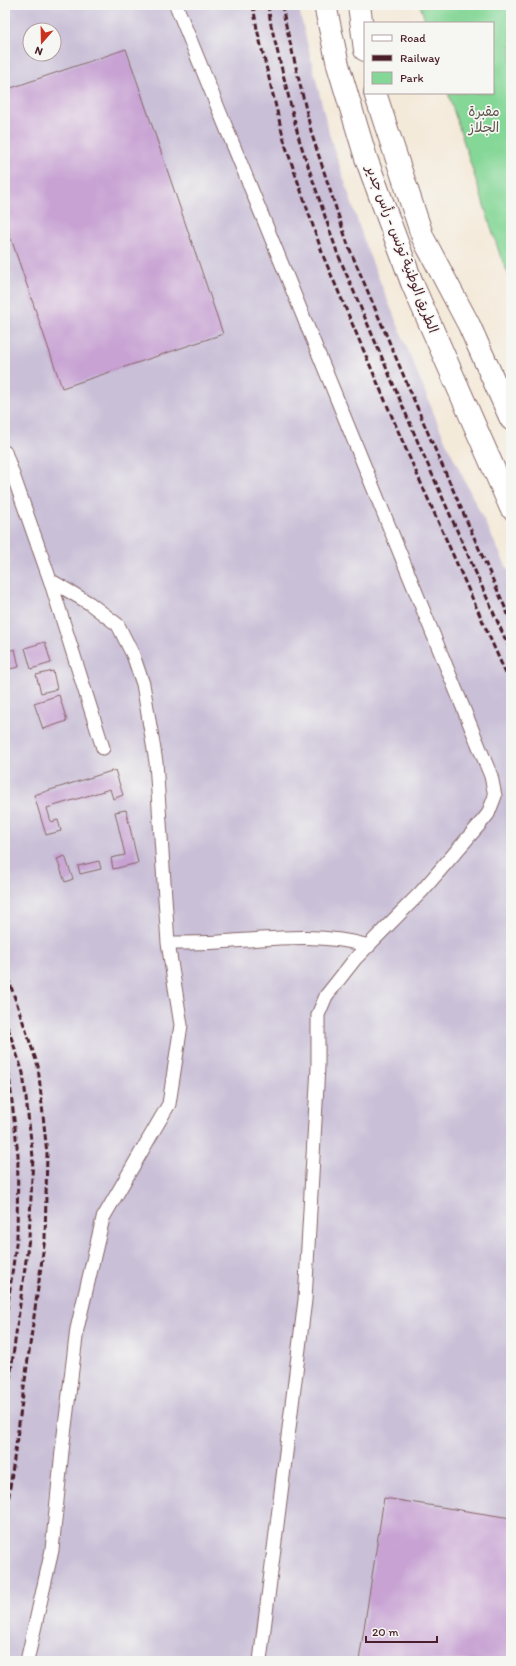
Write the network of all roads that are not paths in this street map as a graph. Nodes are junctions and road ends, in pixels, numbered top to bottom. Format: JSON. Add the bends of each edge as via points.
{"nodes":[{"id":1,"x":176,"y":5,"type":"edge"},
{"id":2,"x":325,"y":5,"type":"edge"},
{"id":3,"x":359,"y":5,"type":"edge"},
{"id":4,"x":364,"y":42,"type":"edge"},
{"id":5,"x":375,"y":94,"type":"edge"},
{"id":6,"x":511,"y":419,"type":"edge"},
{"id":7,"x":5,"y":452,"type":"edge"},
{"id":8,"x":511,"y":508,"type":"edge"},
{"id":9,"x":50,"y":580,"type":"junction"},
{"id":10,"x":103,"y":748,"type":"dead end"},
{"id":11,"x":168,"y":943,"type":"junction"},
{"id":12,"x":369,"y":946,"type":"junction"},
{"id":13,"x":27,"y":1661,"type":"edge"},
{"id":14,"x":260,"y":1661,"type":"edge"}],
"edges":[{"from":1,"to":12,"type":"lane","via":[[491,776],[495,796],[488,814],[422,891]]},
{"from":2,"to":8,"type":"main road","name":"الطريق الوطنية تونس - رأس جدير","via":[[338,65],[366,158],[412,283]]},
{"from":3,"to":4,"type":"main road"},
{"from":5,"to":6,"type":"main road","name":"الطريق الوطنية تونس - رأس جدير","via":[[423,238],[469,326]]},
{"from":7,"to":9,"type":"lane"},
{"from":9,"to":10,"type":"lane"},
{"from":9,"to":11,"type":"lane","via":[[89,603],[118,625],[133,655],[143,684],[156,762]]},
{"from":11,"to":12,"type":"lane","via":[[308,936]]},
{"from":11,"to":13,"type":"lane","via":[[181,1025],[169,1104],[103,1218],[77,1329],[52,1550]]},
{"from":12,"to":14,"type":"lane","via":[[355,959],[326,996],[318,1014],[318,1066],[305,1300]]}]}
